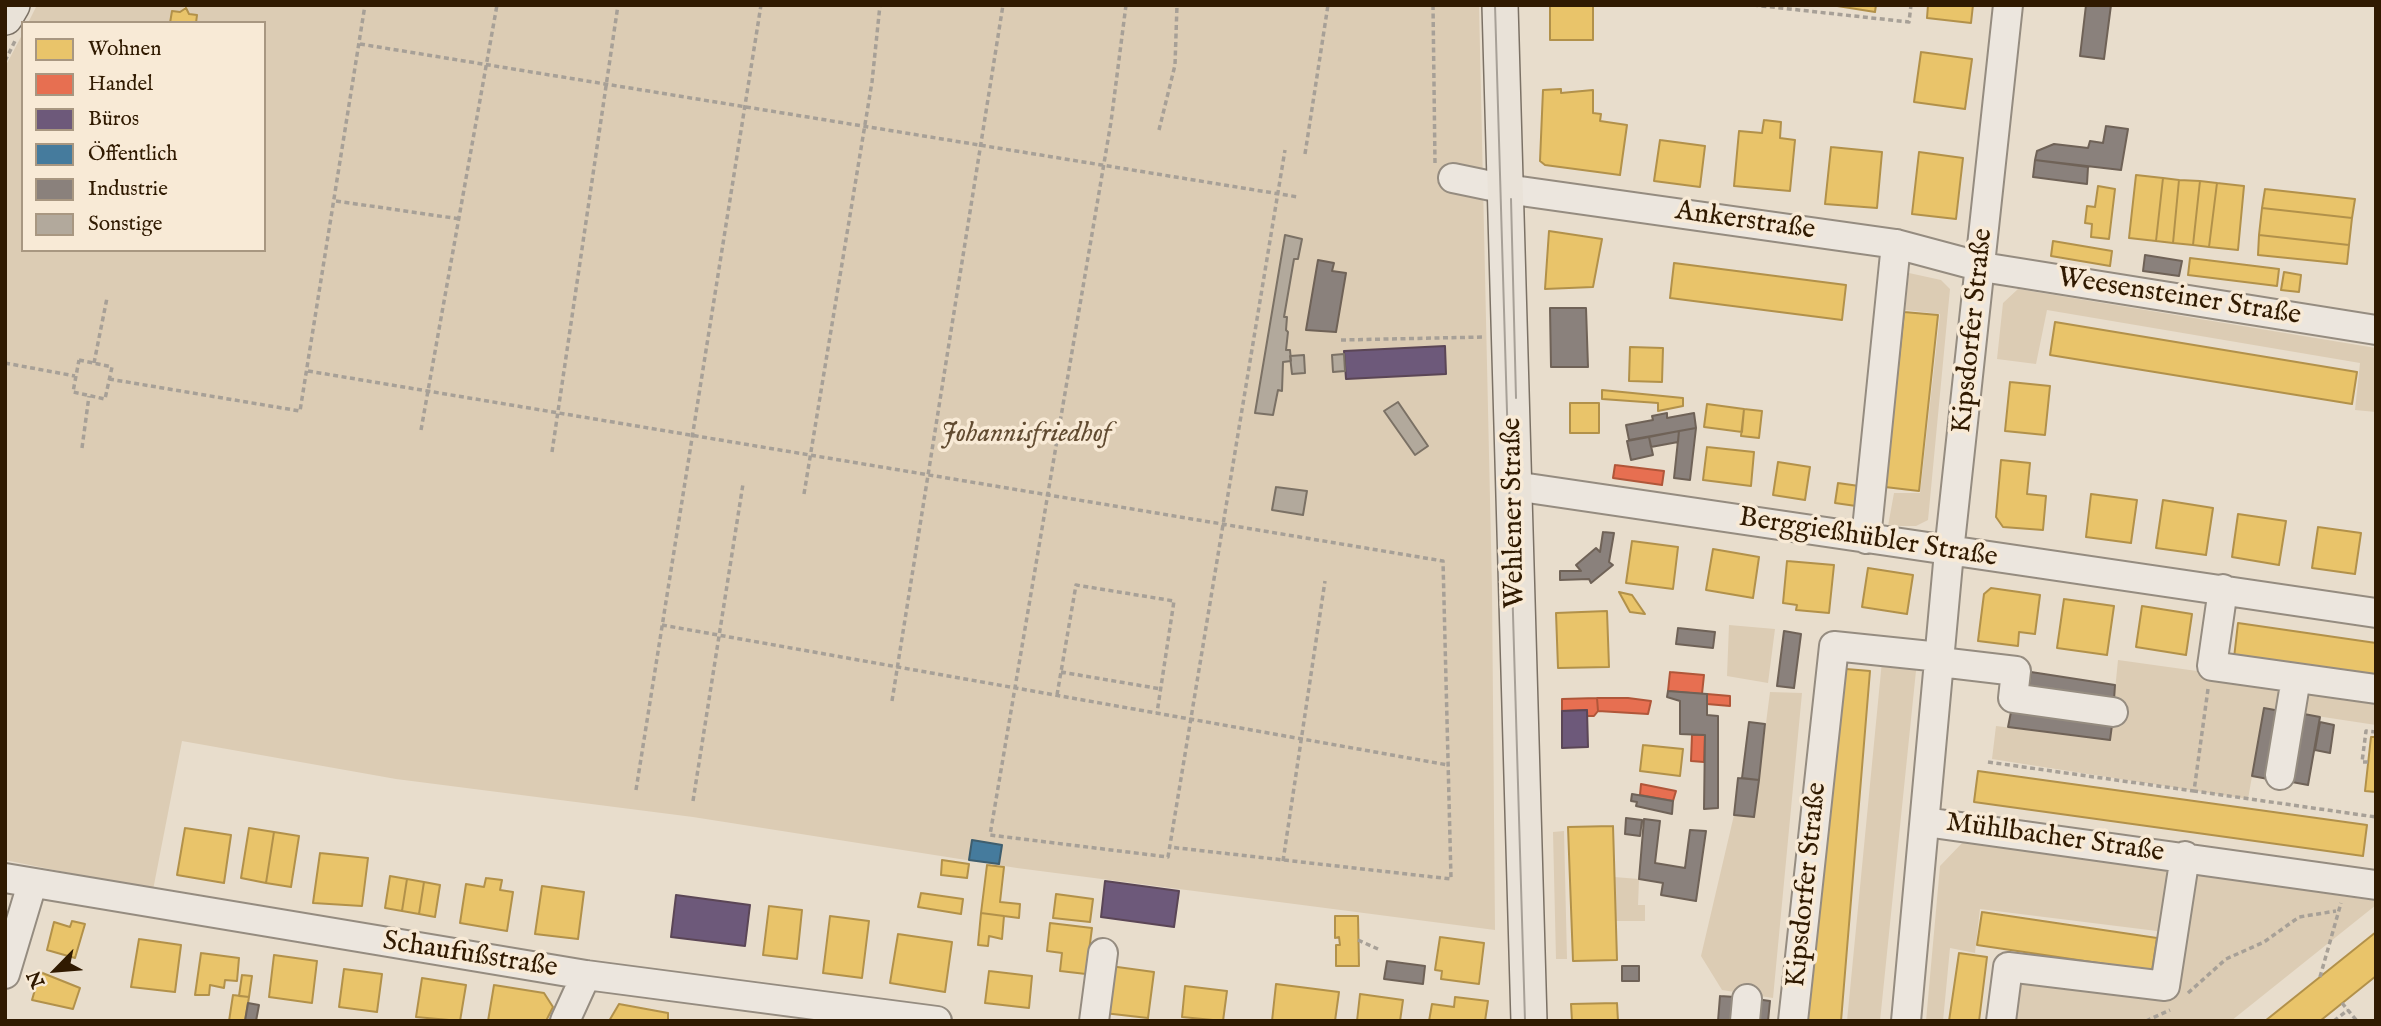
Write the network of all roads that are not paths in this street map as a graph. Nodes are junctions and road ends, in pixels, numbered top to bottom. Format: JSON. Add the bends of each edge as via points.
{"nodes":[{"id":1,"x":12,"y":5,"type":"edge"},
{"id":2,"x":1500,"y":5,"type":"edge"},
{"id":3,"x":2008,"y":5,"type":"edge"},
{"id":4,"x":5,"y":17,"type":"edge"},
{"id":5,"x":1444,"y":177,"type":"road end"},
{"id":6,"x":1506,"y":189,"type":"junction"},
{"id":7,"x":1896,"y":244,"type":"junction"},
{"id":8,"x":1982,"y":267,"type":"junction"},
{"id":9,"x":2376,"y":330,"type":"edge"},
{"id":10,"x":1514,"y":486,"type":"junction"},
{"id":11,"x":1866,"y":539,"type":"junction"},
{"id":12,"x":1949,"y":552,"type":"junction"},
{"id":13,"x":2222,"y":590,"type":"junction"},
{"id":14,"x":2376,"y":613,"type":"edge"},
{"id":15,"x":1940,"y":659,"type":"junction"},
{"id":16,"x":2296,"y":678,"type":"junction"},
{"id":17,"x":2376,"y":689,"type":"edge"},
{"id":18,"x":2113,"y":712,"type":"dead end"},
{"id":19,"x":2280,"y":775,"type":"dead end"},
{"id":20,"x":1925,"y":822,"type":"junction"},
{"id":21,"x":2185,"y":856,"type":"junction"},
{"id":22,"x":18,"y":881,"type":"edge"},
{"id":23,"x":2364,"y":883,"type":"edge"},
{"id":24,"x":1103,"y":953,"type":"dead end"},
{"id":25,"x":5,"y":974,"type":"edge"},
{"id":26,"x":586,"y":975,"type":"junction"},
{"id":27,"x":565,"y":1021,"type":"edge"},
{"id":28,"x":937,"y":1021,"type":"edge"},
{"id":29,"x":1094,"y":1021,"type":"edge"},
{"id":30,"x":1529,"y":1021,"type":"edge"},
{"id":31,"x":1793,"y":1021,"type":"edge"},
{"id":32,"x":1906,"y":1021,"type":"edge"},
{"id":33,"x":2001,"y":1021,"type":"edge"}],
"edges":[{"from":1,"to":4,"type":"main road"},
{"from":2,"to":6,"type":"main road","name":"Wehlener Straße"},
{"from":3,"to":8,"type":"street","name":"Kipsdorfer Straße"},
{"from":5,"to":6,"type":"street","name":"Ankerstraße"},
{"from":6,"to":7,"type":"street","name":"Ankerstraße"},
{"from":6,"to":10,"type":"main road","name":"Wehlener Straße"},
{"from":7,"to":8,"type":"street","name":"Ankerstraße"},
{"from":7,"to":11,"type":"street"},
{"from":8,"to":9,"type":"street","name":"Weesensteiner Straße"},
{"from":8,"to":12,"type":"street","name":"Kipsdorfer Straße"},
{"from":10,"to":11,"type":"street","name":"Berggießhübler Straße"},
{"from":10,"to":30,"type":"main road","name":"Wehlener Straße"},
{"from":11,"to":12,"type":"street","name":"Berggießhübler Straße"},
{"from":12,"to":13,"type":"street","name":"Berggießhübler Straße"},
{"from":12,"to":15,"type":"street","name":"Kipsdorfer Straße"},
{"from":13,"to":14,"type":"street","name":"Berggießhübler Straße"},
{"from":13,"to":16,"type":"street","via":[[2212,666]]},
{"from":15,"to":18,"type":"street","via":[[2016,671],[2013,698]]},
{"from":15,"to":20,"type":"street","name":"Kipsdorfer Straße"},
{"from":15,"to":31,"type":"street","name":"Kipsdorfer Straße","via":[[1834,646]]},
{"from":16,"to":17,"type":"street"},
{"from":16,"to":19,"type":"street"},
{"from":20,"to":21,"type":"street","name":"Mühlbacher Straße"},
{"from":20,"to":32,"type":"street","name":"Kipsdorfer Straße"},
{"from":21,"to":23,"type":"street","name":"Mühlbacher Straße"},
{"from":21,"to":33,"type":"street","name":"Mühlbacher Straße","via":[[2175,996],[2008,967]]},
{"from":22,"to":25,"type":"street"},
{"from":22,"to":26,"type":"street","name":"Schaufußstraße"},
{"from":24,"to":29,"type":"street"},
{"from":26,"to":27,"type":"street"},
{"from":26,"to":28,"type":"street","name":"Schaufußstraße"}]}
